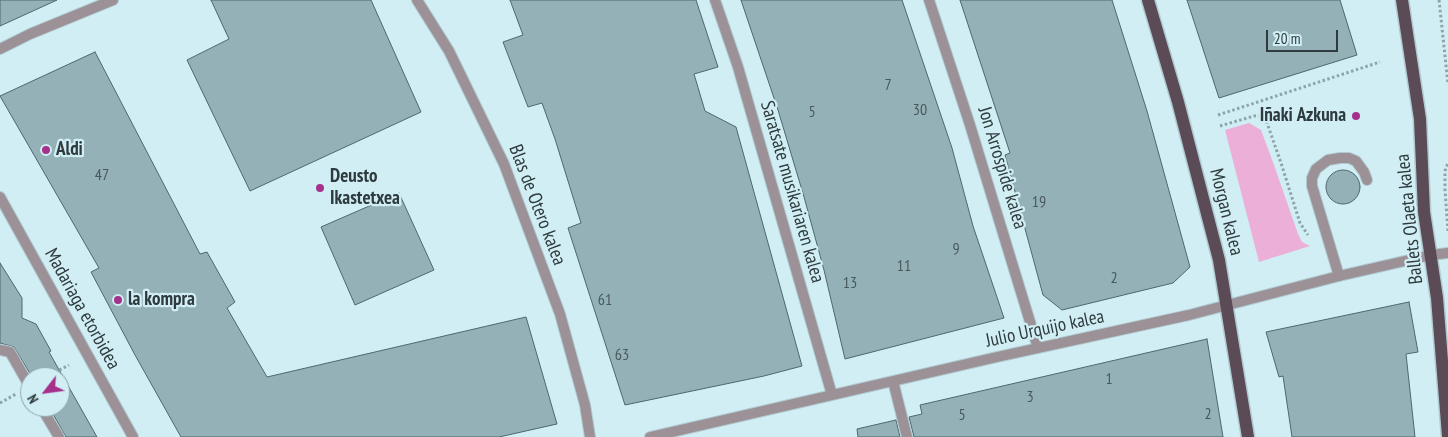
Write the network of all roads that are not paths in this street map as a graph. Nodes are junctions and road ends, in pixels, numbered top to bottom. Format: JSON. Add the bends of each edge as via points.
{"nodes":[{"id":1,"x":113,"y":0,"type":"edge"},
{"id":2,"x":417,"y":0,"type":"edge"},
{"id":3,"x":715,"y":0,"type":"edge"},
{"id":4,"x":929,"y":0,"type":"edge"},
{"id":5,"x":1148,"y":0,"type":"edge"},
{"id":6,"x":1402,"y":0,"type":"edge"},
{"id":7,"x":0,"y":49,"type":"edge"},
{"id":8,"x":1367,"y":180,"type":"dead end"},
{"id":9,"x":0,"y":197,"type":"edge"},
{"id":10,"x":1448,"y":253,"type":"edge"},
{"id":11,"x":1431,"y":255,"type":"junction"},
{"id":12,"x":1339,"y":276,"type":"junction"},
{"id":13,"x":1227,"y":306,"type":"junction"},
{"id":14,"x":1038,"y":348,"type":"junction"},
{"id":15,"x":0,"y":350,"type":"edge"},
{"id":16,"x":20,"y":370,"type":"edge"},
{"id":17,"x":893,"y":382,"type":"junction"},
{"id":18,"x":832,"y":395,"type":"junction"},
{"id":19,"x":48,"y":417,"type":"edge"},
{"id":20,"x":1448,"y":436,"type":"edge"},
{"id":21,"x":59,"y":437,"type":"edge"},
{"id":22,"x":133,"y":437,"type":"edge"},
{"id":23,"x":590,"y":437,"type":"edge"},
{"id":24,"x":650,"y":437,"type":"edge"},
{"id":25,"x":907,"y":437,"type":"edge"},
{"id":26,"x":1248,"y":437,"type":"edge"}],
"edges":[{"from":1,"to":7,"type":"street"},
{"from":2,"to":23,"type":"street","name":"Blas de Otero kalea","via":[[449,51],[504,164],[560,314],[585,405]]},
{"from":3,"to":18,"type":"street","name":"Saratsate musikariaren kalea","via":[[738,67]]},
{"from":4,"to":14,"type":"street","name":"Jon Arrospide kalea"},
{"from":5,"to":13,"type":"main road","name":"Morgan kalea","via":[[1219,260]]},
{"from":6,"to":11,"type":"main road","name":"Ballets Olaeta kalea","via":[[1420,119],[1424,212]]},
{"from":8,"to":12,"type":"street","via":[[1356,161],[1349,158],[1328,160],[1312,178]]},
{"from":9,"to":22,"type":"street","name":"Madariaga etorbidea"},
{"from":10,"to":11,"type":"street","name":"Julio Urquijo kalea"},
{"from":11,"to":12,"type":"street","name":"Julio Urquijo kalea"},
{"from":11,"to":20,"type":"main road","name":"Ballets Olaeta kalea"},
{"from":12,"to":13,"type":"street","name":"Julio Urquijo kalea"},
{"from":13,"to":14,"type":"street","name":"Julio Urquijo kalea"},
{"from":13,"to":26,"type":"main road","name":"Morgan kalea"},
{"from":14,"to":17,"type":"street","name":"Julio Urquijo kalea"},
{"from":15,"to":16,"type":"street","via":[[10,352]]},
{"from":17,"to":18,"type":"street","name":"Julio Urquijo kalea"},
{"from":17,"to":25,"type":"street"},
{"from":18,"to":24,"type":"street","name":"Julio Urquijo kalea"},
{"from":19,"to":21,"type":"street"}]}
